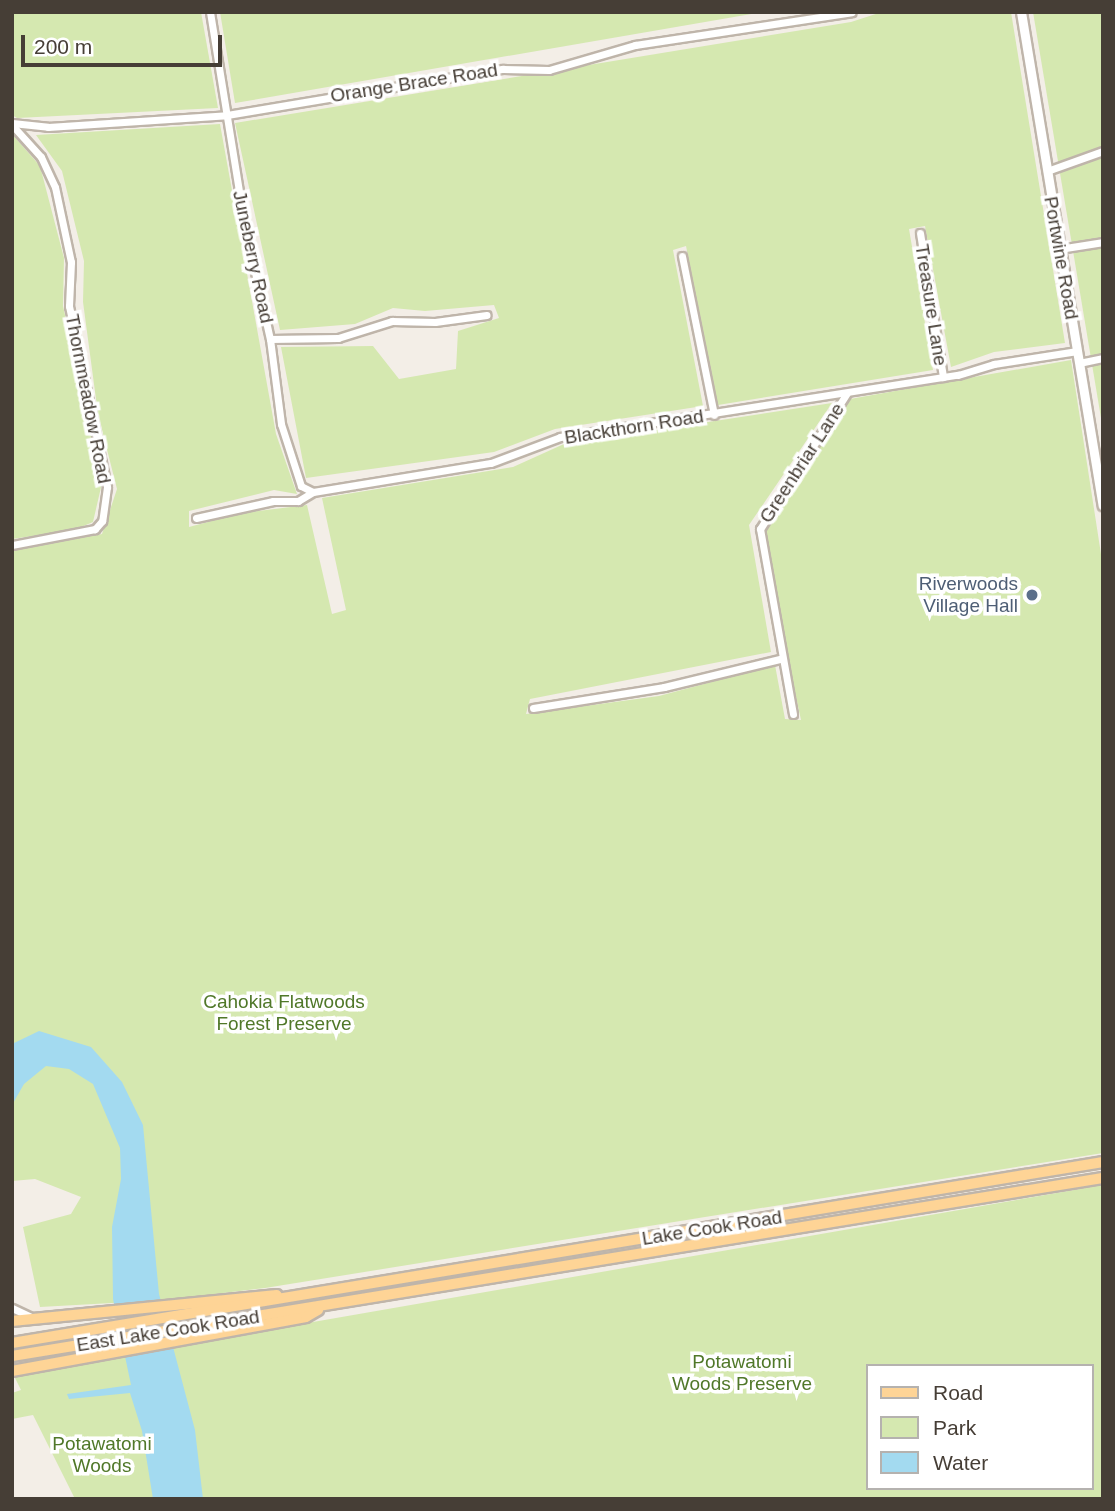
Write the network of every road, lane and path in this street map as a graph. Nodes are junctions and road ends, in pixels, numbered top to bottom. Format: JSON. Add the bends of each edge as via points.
{"nodes":[{"id":1,"x":210,"y":12,"type":"edge"},
{"id":2,"x":852,"y":12,"type":"edge"},
{"id":3,"x":1021,"y":12,"type":"edge"},
{"id":4,"x":227,"y":115,"type":"junction"},
{"id":5,"x":12,"y":124,"type":"edge"},
{"id":6,"x":1103,"y":151,"type":"edge"},
{"id":7,"x":1047,"y":171,"type":"junction"},
{"id":8,"x":919,"y":233,"type":"dead end"},
{"id":9,"x":1103,"y":242,"type":"edge"},
{"id":10,"x":1059,"y":249,"type":"junction"},
{"id":11,"x":682,"y":257,"type":"dead end"},
{"id":12,"x":488,"y":315,"type":"dead end"},
{"id":13,"x":270,"y":339,"type":"junction"},
{"id":14,"x":1077,"y":351,"type":"junction"},
{"id":15,"x":1103,"y":358,"type":"edge"},
{"id":16,"x":1079,"y":363,"type":"junction"},
{"id":17,"x":943,"y":377,"type":"junction"},
{"id":18,"x":847,"y":393,"type":"junction"},
{"id":19,"x":714,"y":415,"type":"junction"},
{"id":20,"x":1099,"y":455,"type":"edge"},
{"id":21,"x":313,"y":492,"type":"junction"},
{"id":22,"x":1103,"y":505,"type":"edge"},
{"id":23,"x":196,"y":519,"type":"dead end"},
{"id":24,"x":12,"y":545,"type":"edge"},
{"id":25,"x":780,"y":659,"type":"junction"},
{"id":26,"x":533,"y":708,"type":"dead end"},
{"id":27,"x":793,"y":713,"type":"dead end"},
{"id":28,"x":1103,"y":1162,"type":"edge"},
{"id":29,"x":1103,"y":1178,"type":"edge"},
{"id":30,"x":323,"y":1300,"type":"junction"},
{"id":31,"x":12,"y":1308,"type":"edge"},
{"id":32,"x":35,"y":1318,"type":"junction"},
{"id":33,"x":12,"y":1321,"type":"edge"},
{"id":34,"x":173,"y":1336,"type":"junction"},
{"id":35,"x":12,"y":1343,"type":"edge"},
{"id":36,"x":12,"y":1356,"type":"edge"},
{"id":37,"x":12,"y":1371,"type":"edge"}],
"edges":[{"from":1,"to":4,"type":"street","name":"Juneberry Road"},
{"from":2,"to":4,"type":"street","name":"Orange Brace Road","via":[[632,46],[549,70],[503,69]]},
{"from":3,"to":7,"type":"street","name":"Portwine Road"},
{"from":4,"to":5,"type":"street","name":"Orange Brace Road","via":[[48,127]]},
{"from":4,"to":13,"type":"street","name":"Juneberry Road"},
{"from":5,"to":24,"type":"street","name":"Thornmeadow Road","via":[[41,157],[55,187],[71,262],[69,306],[106,475],[102,521],[94,529]]},
{"from":6,"to":7,"type":"street"},
{"from":7,"to":10,"type":"street","name":"Portwine Road"},
{"from":8,"to":17,"type":"street","name":"Treasure Lane"},
{"from":9,"to":10,"type":"street"},
{"from":10,"to":14,"type":"street","name":"Portwine Road"},
{"from":11,"to":19,"type":"street"},
{"from":12,"to":13,"type":"street","via":[[435,322],[391,321],[338,338]]},
{"from":13,"to":21,"type":"street","name":"Juneberry Road","via":[[281,424],[300,486]]},
{"from":14,"to":16,"type":"street","name":"Portwine Road"},
{"from":14,"to":17,"type":"street","name":"Blackthorn Road"},
{"from":15,"to":16,"type":"street"},
{"from":16,"to":20,"type":"street","name":"Portwine Road"},
{"from":17,"to":18,"type":"street","name":"Blackthorn Road"},
{"from":18,"to":19,"type":"street","name":"Blackthorn Road"},
{"from":18,"to":25,"type":"street","name":"Greenbriar Lane","via":[[760,528]]},
{"from":19,"to":21,"type":"street","name":"Blackthorn Road","via":[[560,437],[491,463]]},
{"from":20,"to":22,"type":"street","name":"Portwine Road"},
{"from":21,"to":23,"type":"street","name":"Blackthorn Road","via":[[298,501],[273,501]]},
{"from":25,"to":26,"type":"street","via":[[664,687]]},
{"from":25,"to":27,"type":"street","name":"Greenbriar Lane"},
{"from":28,"to":30,"type":"main road","name":"Lake Cook Road"},
{"from":29,"to":30,"type":"main road","name":"Lake Cook Road"},
{"from":30,"to":32,"type":"main road","via":[[307,1292]]},
{"from":30,"to":34,"type":"main road","via":[[306,1317]]},
{"from":30,"to":35,"type":"main road","name":"East Lake Cook Road","via":[[169,1317]]},
{"from":31,"to":32,"type":"street"},
{"from":32,"to":33,"type":"main road"},
{"from":34,"to":36,"type":"main road","name":"East Lake Cook Road"},
{"from":34,"to":37,"type":"main road"}]}
